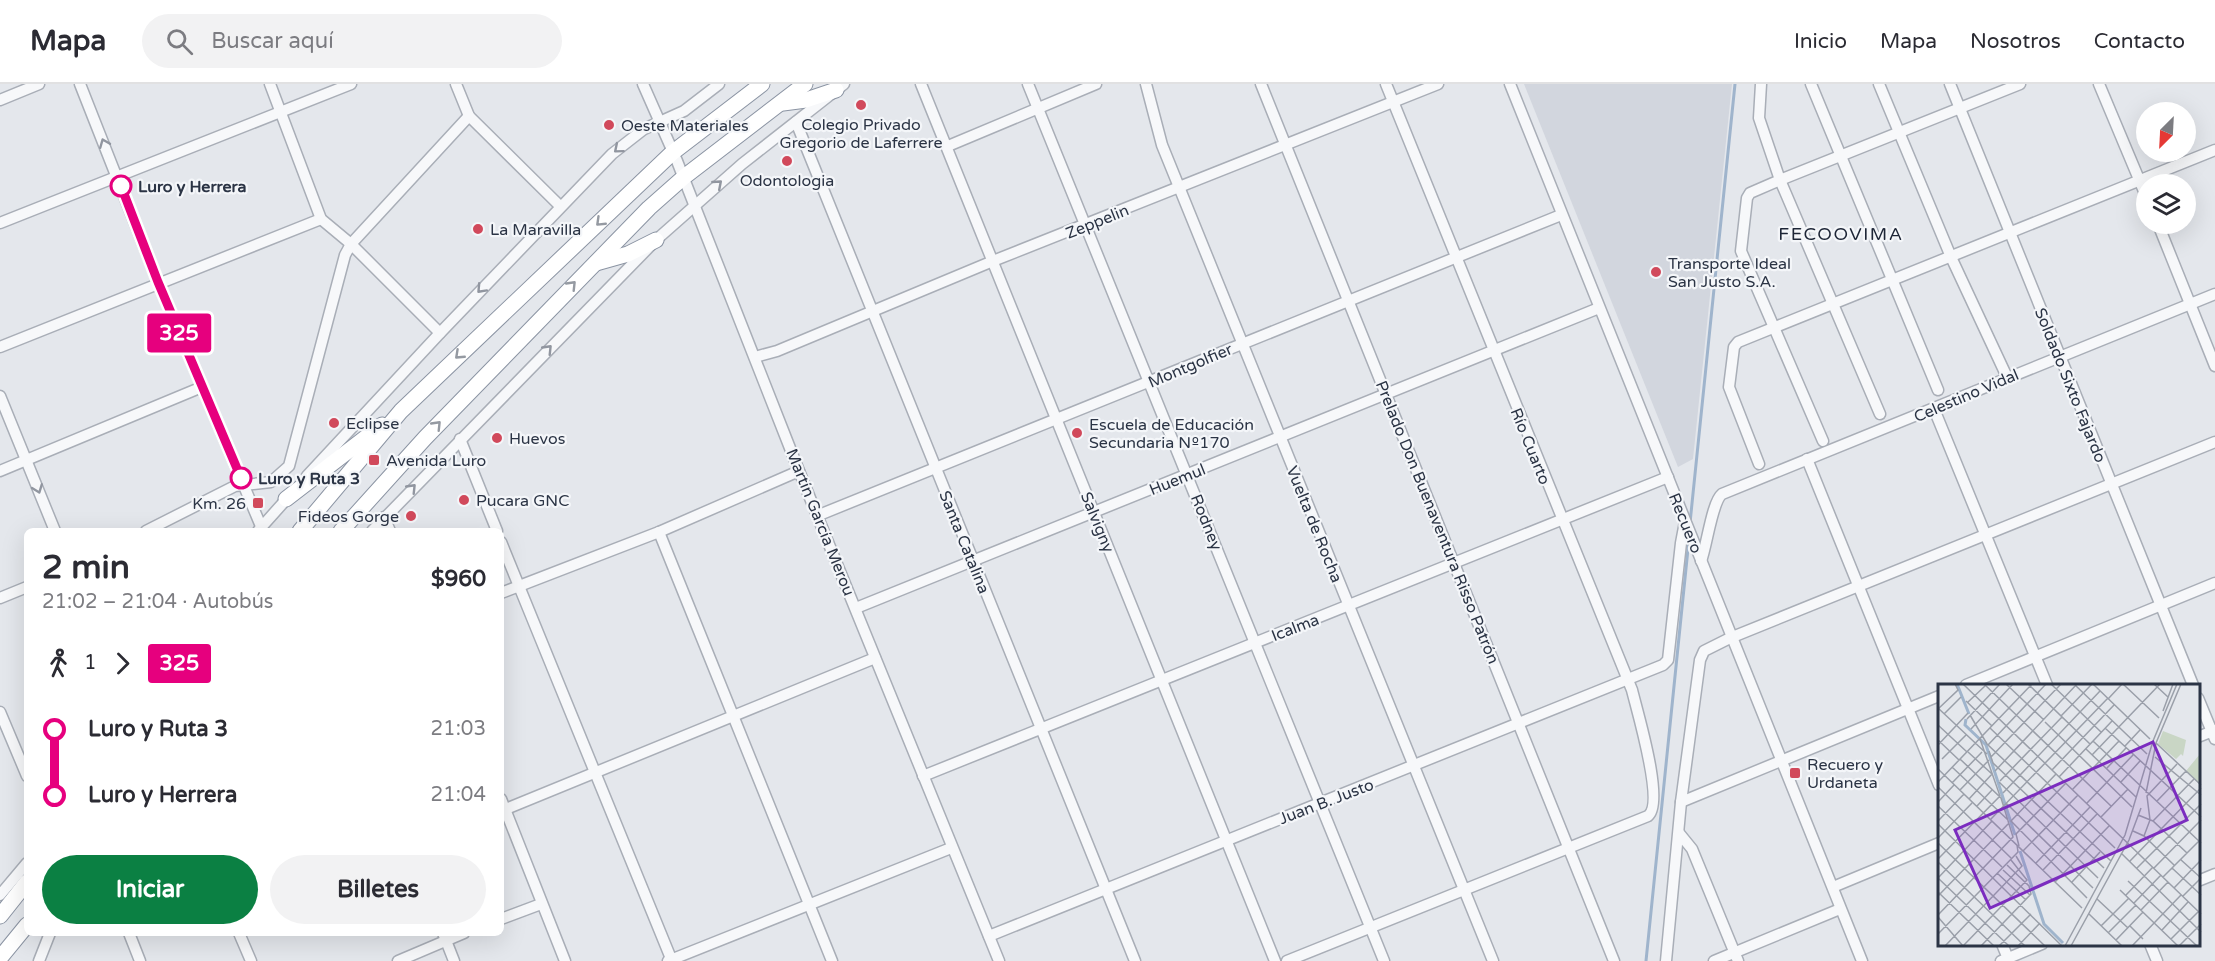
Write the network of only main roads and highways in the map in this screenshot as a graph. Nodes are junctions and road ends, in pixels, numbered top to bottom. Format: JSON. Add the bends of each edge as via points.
{"nodes":[{"id":1,"x":762,"y":84,"type":"edge"},
{"id":2,"x":805,"y":84,"type":"edge"},
{"id":3,"x":840,"y":87,"type":"edge"},
{"id":4,"x":780,"y":103,"type":"junction"},
{"id":5,"x":656,"y":240,"type":"road end"},
{"id":6,"x":590,"y":266,"type":"junction"},
{"id":7,"x":401,"y":411,"type":"junction"},
{"id":8,"x":371,"y":496,"type":"junction"},
{"id":9,"x":286,"y":499,"type":"road end"},
{"id":10,"x":303,"y":528,"type":"edge"},
{"id":11,"x":344,"y":528,"type":"edge"},
{"id":12,"x":356,"y":528,"type":"edge"},
{"id":13,"x":24,"y":886,"type":"edge"},
{"id":14,"x":0,"y":916,"type":"edge"},
{"id":15,"x":24,"y":929,"type":"edge"},
{"id":16,"x":0,"y":958,"type":"edge"}],
"edges":[{"from":1,"to":7,"type":"highway","one_way":true,"via":[[672,153]]},
{"from":2,"to":4,"type":"highway"},
{"from":3,"to":4,"type":"highway","via":[[806,100]]},
{"from":4,"to":6,"type":"highway","via":[[684,177]]},
{"from":5,"to":6,"type":"highway"},
{"from":8,"to":6,"type":"highway","one_way":true},
{"from":7,"to":9,"type":"highway"},
{"from":7,"to":10,"type":"highway"},
{"from":8,"to":11,"type":"highway"},
{"from":8,"to":12,"type":"highway"},
{"from":13,"to":14,"type":"highway"},
{"from":15,"to":16,"type":"highway"}]}
